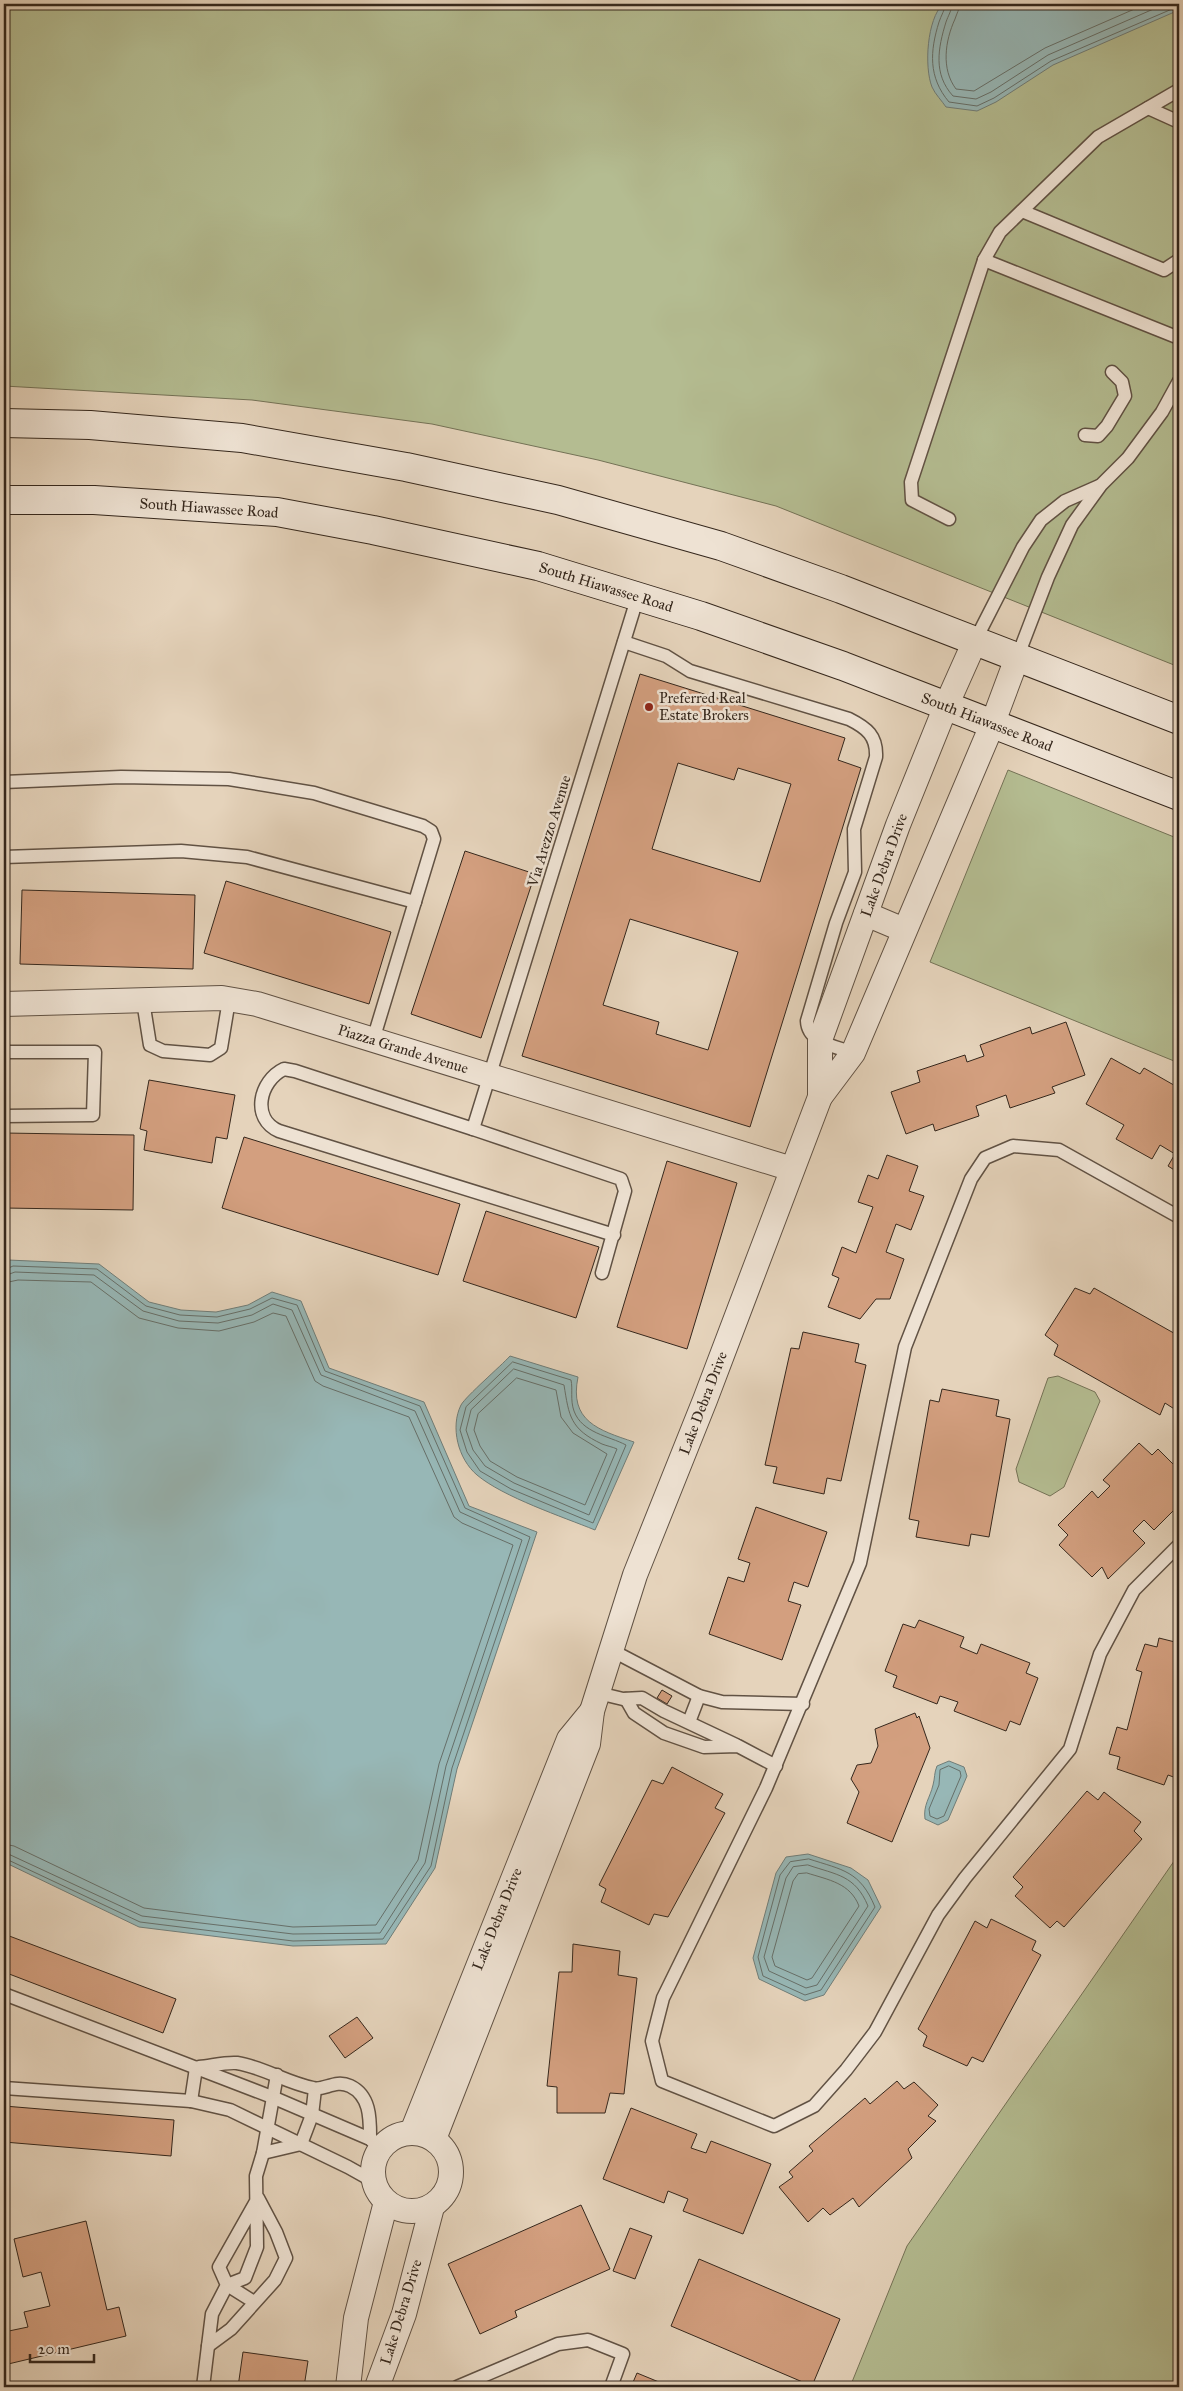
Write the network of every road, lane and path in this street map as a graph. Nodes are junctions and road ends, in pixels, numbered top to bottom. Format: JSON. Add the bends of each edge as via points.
{"nodes":[{"id":1,"x":1179,"y":90,"type":"edge"},
{"id":2,"x":1148,"y":108,"type":"junction"},
{"id":3,"x":1179,"y":122,"type":"edge"},
{"id":4,"x":1022,"y":211,"type":"junction"},
{"id":5,"x":984,"y":260,"type":"junction"},
{"id":6,"x":1179,"y":260,"type":"edge"},
{"id":7,"x":1179,"y":338,"type":"edge"},
{"id":8,"x":1112,"y":372,"type":"dead end"},
{"id":9,"x":1179,"y":380,"type":"edge"},
{"id":10,"x":4,"y":423,"type":"edge"},
{"id":11,"x":1085,"y":435,"type":"dead end"},
{"id":12,"x":1101,"y":485,"type":"junction"},
{"id":13,"x":4,"y":500,"type":"edge"},
{"id":14,"x":949,"y":519,"type":"dead end"},
{"id":15,"x":638,"y":596,"type":"junction"},
{"id":16,"x":975,"y":641,"type":"junction"},
{"id":17,"x":624,"y":642,"type":"junction"},
{"id":18,"x":1017,"y":658,"type":"junction"},
{"id":19,"x":946,"y":706,"type":"junction"},
{"id":20,"x":1179,"y":720,"type":"edge"},
{"id":21,"x":992,"y":725,"type":"junction"},
{"id":22,"x":4,"y":782,"type":"edge"},
{"id":23,"x":1179,"y":796,"type":"edge"},
{"id":24,"x":4,"y":857,"type":"edge"},
{"id":25,"x":415,"y":902,"type":"junction"},
{"id":26,"x":866,"y":914,"type":"junction"},
{"id":27,"x":904,"y":930,"type":"junction"},
{"id":28,"x":229,"y":1000,"type":"junction"},
{"id":29,"x":143,"y":1001,"type":"junction"},
{"id":30,"x":4,"y":1004,"type":"edge"},
{"id":31,"x":373,"y":1040,"type":"junction"},
{"id":32,"x":820,"y":1040,"type":"junction"},
{"id":33,"x":4,"y":1052,"type":"edge"},
{"id":34,"x":853,"y":1053,"type":"junction"},
{"id":35,"x":491,"y":1076,"type":"junction"},
{"id":36,"x":820,"y":1096,"type":"junction"},
{"id":37,"x":4,"y":1116,"type":"edge"},
{"id":38,"x":473,"y":1128,"type":"junction"},
{"id":39,"x":792,"y":1169,"type":"junction"},
{"id":40,"x":1179,"y":1216,"type":"edge"},
{"id":41,"x":614,"y":1235,"type":"junction"},
{"id":42,"x":602,"y":1273,"type":"dead end"},
{"id":43,"x":1179,"y":1545,"type":"edge"},
{"id":44,"x":611,"y":1650,"type":"junction"},
{"id":45,"x":698,"y":1696,"type":"junction"},
{"id":46,"x":626,"y":1699,"type":"junction"},
{"id":47,"x":595,"y":1702,"type":"junction"},
{"id":48,"x":803,"y":1704,"type":"junction"},
{"id":49,"x":688,"y":1722,"type":"junction"},
{"id":50,"x":738,"y":1746,"type":"junction"},
{"id":51,"x":776,"y":1766,"type":"junction"},
{"id":52,"x":4,"y":1994,"type":"edge"},
{"id":53,"x":196,"y":2068,"type":"junction"},
{"id":54,"x":277,"y":2075,"type":"junction"},
{"id":55,"x":4,"y":2088,"type":"edge"},
{"id":56,"x":315,"y":2089,"type":"junction"},
{"id":57,"x":272,"y":2097,"type":"junction"},
{"id":58,"x":191,"y":2101,"type":"junction"},
{"id":59,"x":312,"y":2114,"type":"junction"},
{"id":60,"x":267,"y":2129,"type":"junction"},
{"id":61,"x":423,"y":2136,"type":"junction"},
{"id":62,"x":301,"y":2144,"type":"junction"},
{"id":63,"x":375,"y":2144,"type":"junction"},
{"id":64,"x":263,"y":2153,"type":"junction"},
{"id":65,"x":373,"y":2181,"type":"junction"},
{"id":66,"x":258,"y":2198,"type":"junction"},
{"id":67,"x":386,"y":2202,"type":"junction"},
{"id":68,"x":432,"y":2207,"type":"junction"},
{"id":69,"x":227,"y":2285,"type":"junction"},
{"id":70,"x":254,"y":2302,"type":"junction"},
{"id":71,"x":208,"y":2346,"type":"junction"},
{"id":72,"x":348,"y":2381,"type":"edge"},
{"id":73,"x":487,"y":2381,"type":"edge"},
{"id":74,"x":381,"y":2386,"type":"edge"},
{"id":75,"x":203,"y":2387,"type":"edge"},
{"id":76,"x":457,"y":2387,"type":"edge"},
{"id":77,"x":611,"y":2387,"type":"edge"}],
"edges":[{"from":1,"to":2,"type":"lane"},
{"from":2,"to":3,"type":"lane"},
{"from":2,"to":4,"type":"lane","via":[[1098,137]]},
{"from":4,"to":5,"type":"lane","via":[[1000,232]]},
{"from":4,"to":6,"type":"lane","via":[[1164,270]]},
{"from":5,"to":7,"type":"lane"},
{"from":5,"to":14,"type":"lane","via":[[911,482],[912,500]]},
{"from":8,"to":11,"type":"lane","via":[[1122,382],[1124,396],[1098,436]]},
{"from":9,"to":12,"type":"lane","via":[[1162,412],[1134,450]]},
{"from":10,"to":16,"type":"street","via":[[90,425],[242,438],[406,467],[558,500],[721,546]]},
{"from":12,"to":16,"type":"lane","via":[[1066,501],[1041,520],[1023,547]]},
{"from":12,"to":18,"type":"lane","via":[[1072,525]]},
{"from":13,"to":15,"type":"street","name":"South Hiawassee Road","via":[[94,500],[277,512],[538,566]]},
{"from":15,"to":17,"type":"lane","name":"Via Arezzo Avenue"},
{"from":15,"to":19,"type":"street","name":"South Hiawassee Road","via":[[843,666]]},
{"from":16,"to":18,"type":"street"},
{"from":16,"to":19,"type":"street","name":"Lake Debra Drive"},
{"from":17,"to":32,"type":"lane","via":[[666,656],[690,671],[849,719],[873,736],[876,757],[854,834],[855,872],[807,1021],[810,1034]]},
{"from":17,"to":35,"type":"lane","name":"Via Arezzo Avenue"},
{"from":18,"to":20,"type":"street"},
{"from":18,"to":21,"type":"street","name":"Lake Debra Drive"},
{"from":19,"to":21,"type":"street","name":"South Hiawassee Road"},
{"from":19,"to":26,"type":"street","name":"Lake Debra Drive"},
{"from":21,"to":23,"type":"street","name":"South Hiawassee Road"},
{"from":21,"to":27,"type":"street","name":"Lake Debra Drive"},
{"from":22,"to":25,"type":"lane","via":[[121,777],[229,778],[314,793],[431,831],[434,840]]},
{"from":24,"to":25,"type":"lane","via":[[181,851],[247,857]]},
{"from":25,"to":31,"type":"lane"},
{"from":26,"to":27,"type":"street"},
{"from":26,"to":32,"type":"street","name":"Lake Debra Drive"},
{"from":27,"to":34,"type":"street","name":"Lake Debra Drive"},
{"from":28,"to":29,"type":"street","name":"Piazza Grande Avenue"},
{"from":28,"to":29,"type":"lane","via":[[221,1048],[210,1054],[163,1051],[150,1045]]},
{"from":28,"to":31,"type":"street","name":"Piazza Grande Avenue","via":[[257,1004]]},
{"from":29,"to":30,"type":"street","name":"Piazza Grande Avenue"},
{"from":31,"to":35,"type":"street","name":"Piazza Grande Avenue"},
{"from":32,"to":34,"type":"lane"},
{"from":32,"to":36,"type":"street","name":"Lake Debra Drive"},
{"from":33,"to":37,"type":"lane","via":[[95,1052],[93,1115]]},
{"from":34,"to":36,"type":"street","name":"Lake Debra Drive"},
{"from":35,"to":38,"type":"lane","name":"Via Arezzo Avenue"},
{"from":35,"to":39,"type":"street","name":"Piazza Grande Avenue"},
{"from":36,"to":39,"type":"street","name":"Lake Debra Drive"},
{"from":38,"to":41,"type":"lane","via":[[621,1179],[625,1191]]},
{"from":38,"to":41,"type":"lane","via":[[284,1069],[276,1073],[264,1089],[261,1112],[270,1127],[279,1131]]},
{"from":39,"to":44,"type":"street","name":"Lake Debra Drive","via":[[636,1575]]},
{"from":40,"to":48,"type":"lane","via":[[1059,1150],[1013,1146],[985,1158],[971,1180],[905,1347],[860,1563]]},
{"from":41,"to":42,"type":"lane"},
{"from":43,"to":51,"type":"lane","via":[[1134,1590],[1100,1654],[1070,1750],[938,1915],[874,2032],[814,2106],[774,2126],[662,2081],[652,2041],[663,1998]]},
{"from":44,"to":45,"type":"lane"},
{"from":44,"to":47,"type":"street","name":"Lake Debra Drive"},
{"from":45,"to":48,"type":"lane","via":[[722,1702]]},
{"from":45,"to":49,"type":"lane"},
{"from":46,"to":47,"type":"lane"},
{"from":46,"to":49,"type":"lane","via":[[642,1698]]},
{"from":46,"to":50,"type":"lane","via":[[634,1713],[664,1733],[704,1747]]},
{"from":47,"to":61,"type":"street","name":"Lake Debra Drive","via":[[569,1739]]},
{"from":48,"to":51,"type":"lane"},
{"from":49,"to":50,"type":"lane"},
{"from":50,"to":51,"type":"lane"},
{"from":52,"to":53,"type":"lane"},
{"from":53,"to":54,"type":"lane","via":[[235,2063]]},
{"from":53,"to":57,"type":"lane"},
{"from":53,"to":58,"type":"lane"},
{"from":54,"to":56,"type":"lane"},
{"from":54,"to":57,"type":"lane"},
{"from":55,"to":58,"type":"lane"},
{"from":56,"to":59,"type":"lane"},
{"from":56,"to":63,"type":"lane","via":[[333,2083],[350,2086],[366,2101]]},
{"from":57,"to":59,"type":"lane"},
{"from":57,"to":60,"type":"lane"},
{"from":58,"to":60,"type":"lane","via":[[230,2110]]},
{"from":59,"to":62,"type":"lane"},
{"from":59,"to":63,"type":"lane"},
{"from":60,"to":62,"type":"lane"},
{"from":60,"to":64,"type":"lane"},
{"from":61,"to":63,"type":"street","via":[[392,2138]]},
{"from":61,"to":68,"type":"street","via":[[440,2144],[449,2160],[451,2178],[446,2192]]},
{"from":62,"to":64,"type":"lane"},
{"from":62,"to":65,"type":"lane"},
{"from":63,"to":65,"type":"street"},
{"from":64,"to":66,"type":"lane","via":[[256,2176]]},
{"from":65,"to":67,"type":"street"},
{"from":66,"to":69,"type":"lane","via":[[219,2267]]},
{"from":66,"to":69,"type":"lane","via":[[257,2247],[245,2278]]},
{"from":66,"to":70,"type":"lane","via":[[286,2258],[276,2280]]},
{"from":67,"to":68,"type":"street","via":[[414,2212]]},
{"from":67,"to":72,"type":"street","via":[[356,2318]]},
{"from":68,"to":74,"type":"street","name":"Lake Debra Drive"},
{"from":69,"to":70,"type":"lane"},
{"from":69,"to":71,"type":"lane","via":[[212,2314]]},
{"from":70,"to":71,"type":"lane","via":[[231,2329]]},
{"from":71,"to":75,"type":"lane"},
{"from":72,"to":74,"type":"street"},
{"from":73,"to":76,"type":"lane"},
{"from":73,"to":77,"type":"lane","via":[[558,2344],[588,2340],[623,2354]]}]}
